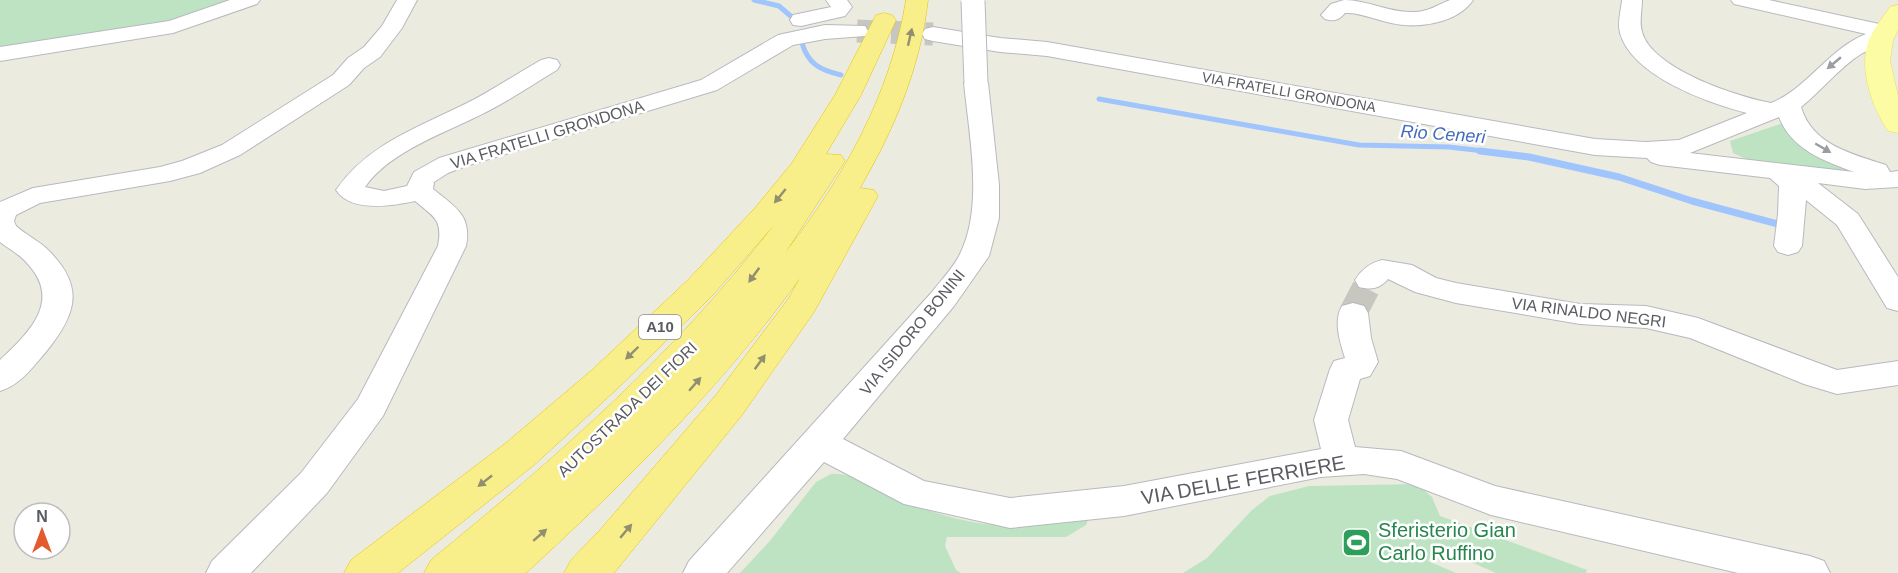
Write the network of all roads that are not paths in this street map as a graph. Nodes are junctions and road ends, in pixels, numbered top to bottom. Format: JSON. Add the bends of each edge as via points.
{"nodes":[{"id":1,"x":250,"y":0,"type":"edge"},
{"id":2,"x":406,"y":0,"type":"edge"},
{"id":3,"x":836,"y":0,"type":"edge"},
{"id":4,"x":917,"y":0,"type":"edge"},
{"id":5,"x":1463,"y":0,"type":"edge"},
{"id":6,"x":1632,"y":0,"type":"edge"},
{"id":7,"x":1740,"y":0,"type":"edge"},
{"id":8,"x":974,"y":1,"type":"edge"},
{"id":9,"x":1332,"y":15,"type":"dead end"},
{"id":10,"x":876,"y":17,"type":"edge"},
{"id":11,"x":1889,"y":26,"type":"edge"},
{"id":12,"x":933,"y":34,"type":"tunnel mouth"},
{"id":13,"x":769,"y":49,"type":"junction"},
{"id":14,"x":0,"y":54,"type":"edge"},
{"id":15,"x":549,"y":65,"type":"dead end"},
{"id":16,"x":901,"y":74,"type":"junction"},
{"id":17,"x":1704,"y":92,"type":"junction"},
{"id":18,"x":1780,"y":108,"type":"junction"},
{"id":19,"x":1898,"y":125,"type":"edge"},
{"id":20,"x":1725,"y":129,"type":"junction"},
{"id":21,"x":1594,"y":147,"type":"junction"},
{"id":22,"x":1744,"y":167,"type":"junction"},
{"id":23,"x":1898,"y":178,"type":"edge"},
{"id":24,"x":1792,"y":180,"type":"junction"},
{"id":25,"x":1865,"y":181,"type":"junction"},
{"id":26,"x":420,"y":191,"type":"junction"},
{"id":27,"x":1848,"y":220,"type":"junction"},
{"id":28,"x":0,"y":222,"type":"edge"},
{"id":29,"x":1788,"y":246,"type":"dead end"},
{"id":30,"x":1376,"y":275,"type":"dead end"},
{"id":31,"x":1898,"y":301,"type":"edge"},
{"id":32,"x":1353,"y":313,"type":"tunnel mouth"},
{"id":33,"x":1898,"y":373,"type":"edge"},
{"id":34,"x":0,"y":379,"type":"edge"},
{"id":35,"x":819,"y":443,"type":"junction"},
{"id":36,"x":1344,"y":461,"type":"junction"},
{"id":37,"x":226,"y":573,"type":"edge"},
{"id":38,"x":366,"y":573,"type":"edge"},
{"id":39,"x":446,"y":573,"type":"edge"},
{"id":40,"x":496,"y":573,"type":"edge"},
{"id":41,"x":586,"y":573,"type":"edge"},
{"id":42,"x":703,"y":573,"type":"edge"},
{"id":43,"x":1810,"y":573,"type":"edge"}],
"edges":[{"from":1,"to":14,"type":"street","via":[[173,27]]},
{"from":2,"to":28,"type":"street","via":[[372,52],[341,80],[231,150],[161,175],[33,196],[3,211]]},
{"from":3,"to":13,"type":"street","via":[[842,8],[838,12],[785,27]]},
{"from":16,"to":4,"type":"highway","name":"AUTOSTRADA DEI FIORI","one_way":true},
{"from":5,"to":9,"type":"street","via":[[1450,10],[1425,17],[1396,18],[1351,6],[1338,8]]},
{"from":6,"to":17,"type":"street","via":[[1633,39],[1660,65]]},
{"from":7,"to":11,"type":"street"},
{"from":8,"to":35,"type":"street","name":"VIA ISIDORO BONINI","bridge":true,"via":[[976,83],[986,184],[985,218],[974,256],[943,299]]},
{"from":10,"to":13,"type":"street","name":"VIA FRATELLI GRONDONA","via":[[803,35]]},
{"from":10,"to":38,"type":"highway","number":"A10","one_way":true,"via":[[848,95],[829,130],[766,215],[700,288],[520,454]]},
{"from":10,"to":39,"type":"highway","name":"AUTOSTRADA DEI FIORI","number":"A10","one_way":true,"via":[[878,59],[862,103],[799,213],[746,287],[658,383],[532,501]]},
{"from":11,"to":18,"type":"street","name":"VIA FRATELLI GRONDONA","one_way":true,"via":[[1828,66],[1800,96]]},
{"from":11,"to":19,"type":"main road","via":[[1879,48],[1879,62],[1881,83]]},
{"from":12,"to":21,"type":"street","name":"VIA FRATELLI GRONDONA","via":[[1047,49]]},
{"from":13,"to":26,"type":"street","name":"VIA FRATELLI GRONDONA","via":[[709,85],[436,169],[420,180]]},
{"from":15,"to":26,"type":"street","via":[[384,155],[354,180],[349,190],[369,200]]},
{"from":40,"to":16,"type":"highway","name":"AUTOSTRADA DEI FIORI","one_way":true,"via":[[562,516],[686,394],[772,294],[854,173],[890,105]]},
{"from":41,"to":16,"type":"highway","one_way":true,"via":[[729,405],[802,304],[889,144],[900,110]]},
{"from":17,"to":18,"type":"street","via":[[1751,109]]},
{"from":17,"to":20,"type":"street","via":[[1727,112]]},
{"from":18,"to":20,"type":"street","name":"VIA FRATELLI GRONDONA"},
{"from":18,"to":23,"type":"street","one_way":true,"via":[[1800,132],[1824,150]]},
{"from":20,"to":21,"type":"street","name":"VIA FRATELLI GRONDONA","via":[[1683,147]]},
{"from":20,"to":22,"type":"street","via":[[1712,144]]},
{"from":21,"to":22,"type":"street"},
{"from":22,"to":24,"type":"street"},
{"from":22,"to":25,"type":"street"},
{"from":23,"to":25,"type":"street"},
{"from":24,"to":27,"type":"street"},
{"from":24,"to":29,"type":"street"},
{"from":25,"to":27,"type":"street","via":[[1847,195]]},
{"from":26,"to":37,"type":"street","via":[[450,217],[455,230],[453,246],[438,277],[371,407],[314,483]]},
{"from":27,"to":31,"type":"street"},
{"from":28,"to":34,"type":"street","via":[[3,230],[35,253],[51,276],[59,297],[56,313],[33,346]]},
{"from":30,"to":33,"type":"street","name":"VIA RINALDO NEGRI","via":[[1402,273],[1456,293],[1580,314],[1646,317],[1698,329],[1837,382]]},
{"from":32,"to":36,"type":"street","via":[[1362,362],[1358,368],[1346,369],[1330,420]]},
{"from":35,"to":36,"type":"street","name":"VIA DELLE FERRIERE","via":[[918,494],[1010,513],[1124,501]]},
{"from":35,"to":42,"type":"street","name":"VIA ISIDORO BONINI"},
{"from":36,"to":43,"type":"street","name":"VIA DELLE FERRIERE","via":[[1401,465],[1491,500]]}]}
